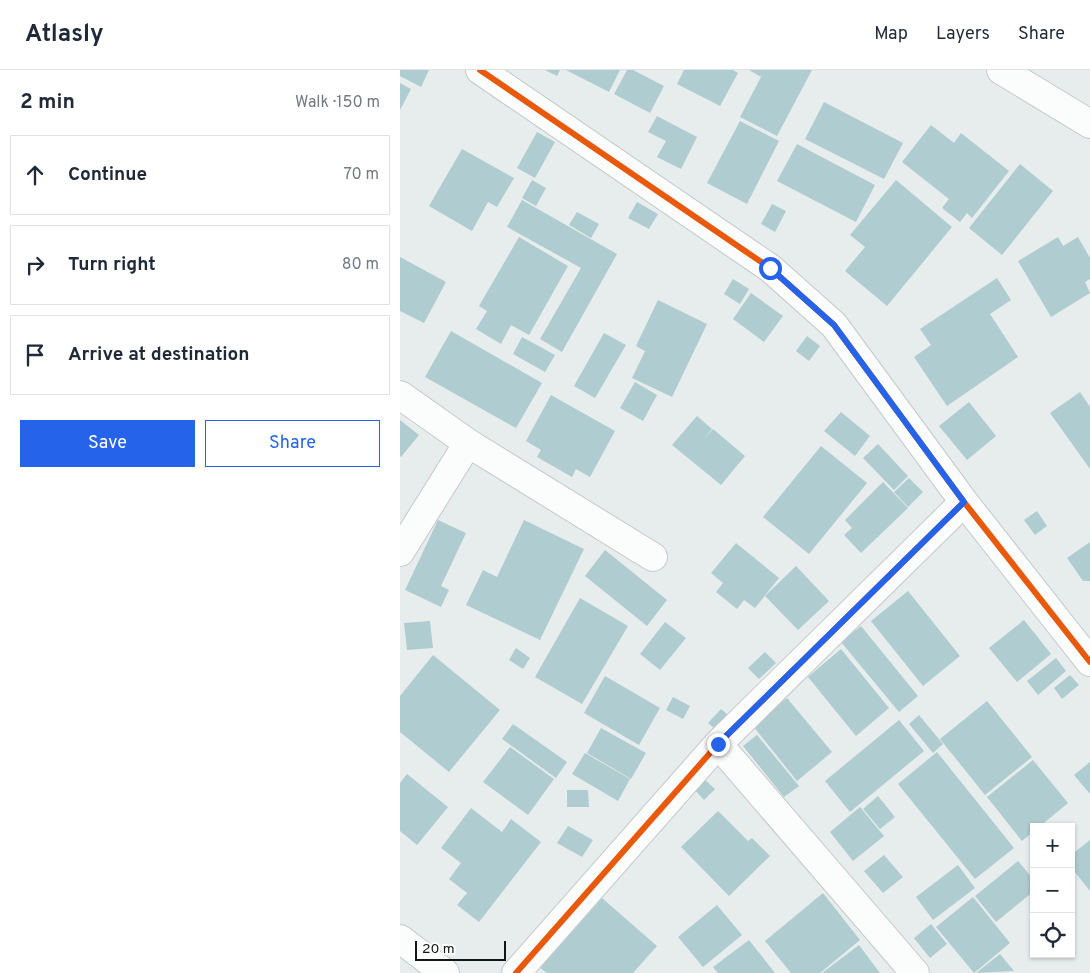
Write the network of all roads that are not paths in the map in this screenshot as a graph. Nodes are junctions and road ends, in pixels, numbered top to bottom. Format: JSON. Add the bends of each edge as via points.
{"nodes":[{"id":1,"x":480,"y":70,"type":"edge"},
{"id":2,"x":1001,"y":70,"type":"edge"},
{"id":3,"x":1090,"y":124,"type":"edge"},
{"id":4,"x":400,"y":395,"type":"edge"},
{"id":5,"x":468,"y":443,"type":"junction"},
{"id":6,"x":964,"y":502,"type":"junction"},
{"id":7,"x":400,"y":552,"type":"edge"},
{"id":8,"x":653,"y":558,"type":"dead end"},
{"id":9,"x":1090,"y":662,"type":"edge"},
{"id":10,"x":718,"y":744,"type":"junction"},
{"id":11,"x":400,"y":940,"type":"edge"},
{"id":12,"x":445,"y":973,"type":"edge"},
{"id":13,"x":516,"y":973,"type":"edge"},
{"id":14,"x":915,"y":973,"type":"edge"}],
"edges":[{"from":1,"to":6,"type":"street","via":[[777,274],[834,325]]},
{"from":2,"to":3,"type":"street"},
{"from":4,"to":5,"type":"street"},
{"from":5,"to":7,"type":"street"},
{"from":5,"to":8,"type":"street"},
{"from":6,"to":9,"type":"street"},
{"from":6,"to":10,"type":"street"},
{"from":10,"to":13,"type":"street"},
{"from":10,"to":14,"type":"street"},
{"from":11,"to":12,"type":"street"}]}
